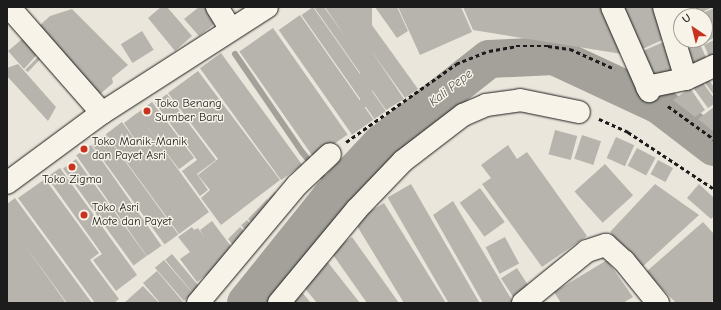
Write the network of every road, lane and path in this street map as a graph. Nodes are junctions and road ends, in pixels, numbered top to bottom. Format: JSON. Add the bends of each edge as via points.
{"nodes":[{"id":1,"x":9,"y":7,"type":"edge"},
{"id":2,"x":217,"y":7,"type":"edge"},
{"id":3,"x":267,"y":7,"type":"edge"},
{"id":4,"x":612,"y":7,"type":"edge"},
{"id":5,"x":672,"y":10,"type":"edge"},
{"id":6,"x":231,"y":29,"type":"junction"},
{"id":7,"x":714,"y":66,"type":"edge"},
{"id":8,"x":686,"y":79,"type":"junction"},
{"id":9,"x":579,"y":112,"type":"joint"},
{"id":10,"x":102,"y":114,"type":"junction"},
{"id":11,"x":330,"y":154,"type":"dead end"},
{"id":12,"x":7,"y":183,"type":"edge"},
{"id":13,"x":714,"y":189,"type":"edge"},
{"id":14,"x":198,"y":303,"type":"edge"},
{"id":15,"x":279,"y":303,"type":"edge"},
{"id":16,"x":523,"y":303,"type":"edge"},
{"id":17,"x":658,"y":303,"type":"edge"}],
"edges":[{"from":1,"to":10,"type":"street"},
{"from":2,"to":6,"type":"street"},
{"from":3,"to":6,"type":"street"},
{"from":4,"to":8,"type":"street","via":[[648,89]]},
{"from":5,"to":8,"type":"street"},
{"from":6,"to":10,"type":"street"},
{"from":7,"to":8,"type":"street"},
{"from":9,"to":13,"type":"path","via":[[628,132]]},
{"from":9,"to":15,"type":"street","via":[[520,100],[496,103],[463,115],[403,161],[356,210]]},
{"from":10,"to":12,"type":"street"},
{"from":11,"to":14,"type":"street","via":[[308,174],[258,229]]},
{"from":16,"to":17,"type":"street","via":[[587,251],[606,245],[624,261]]}]}
